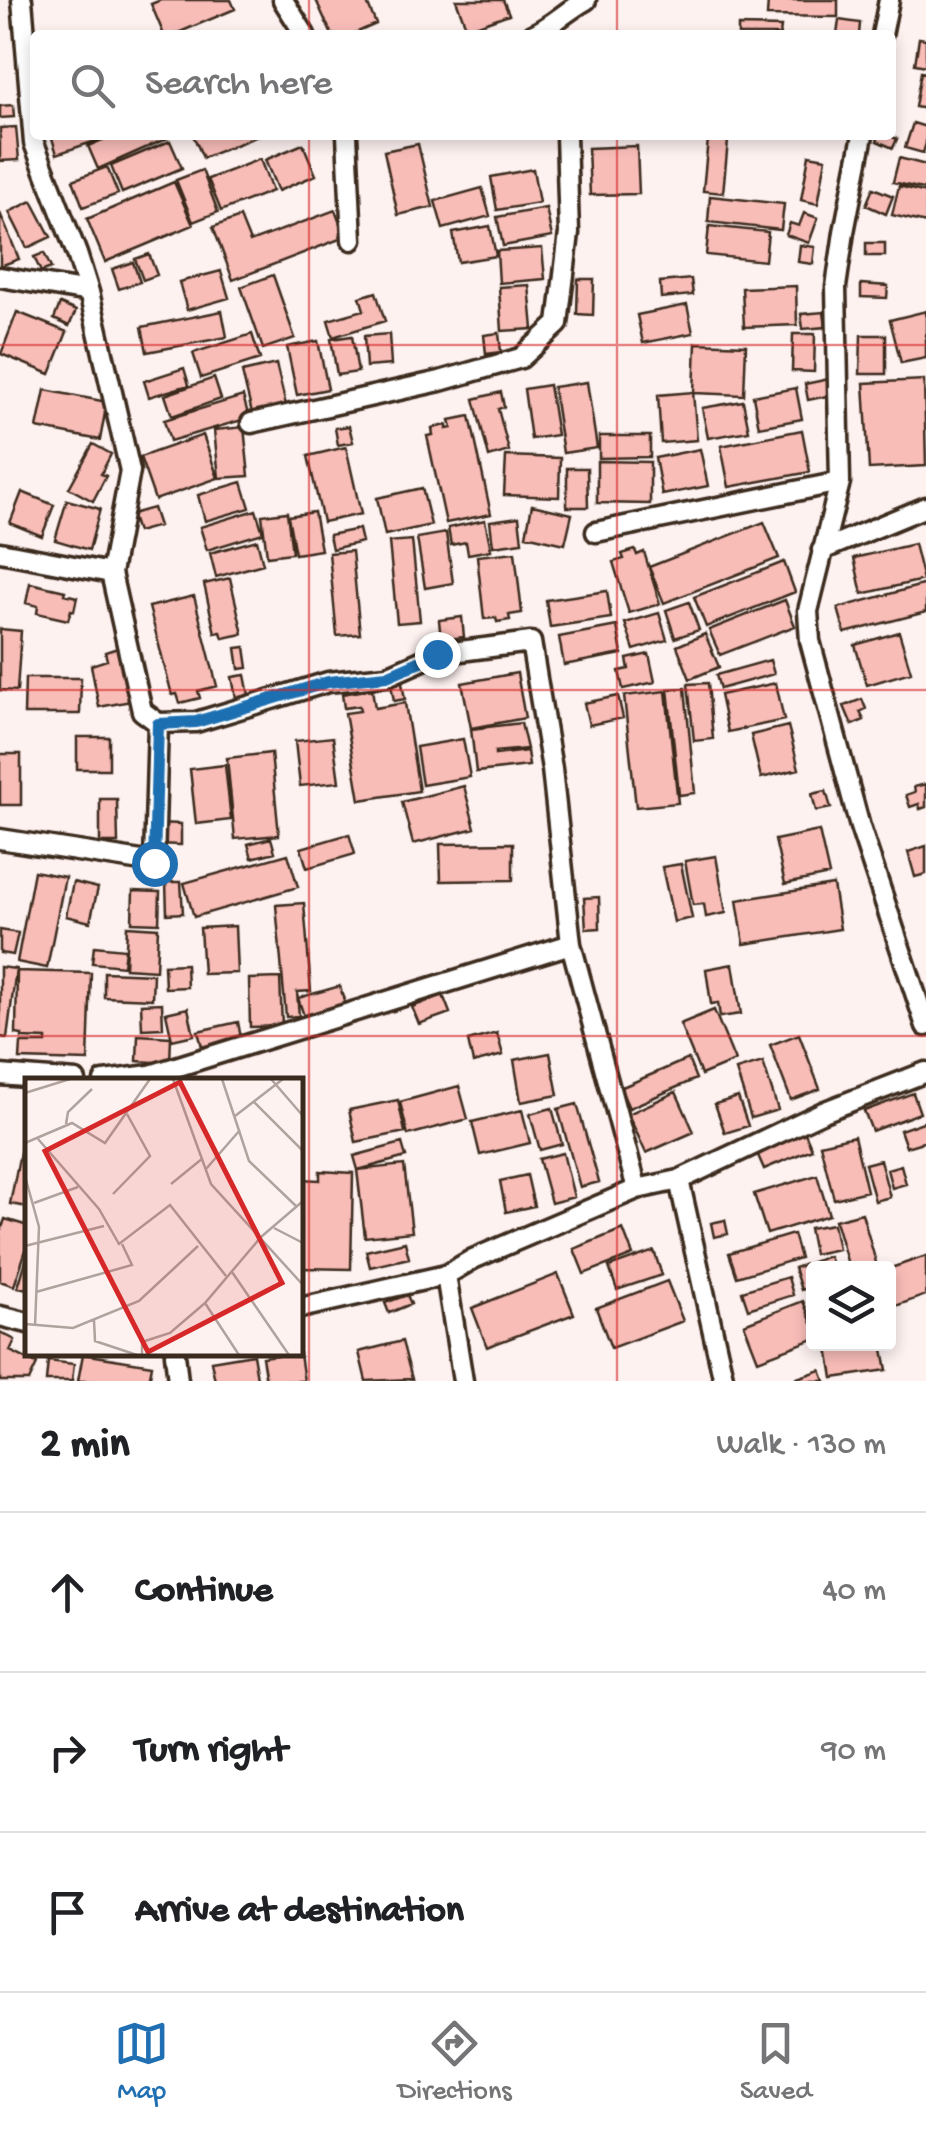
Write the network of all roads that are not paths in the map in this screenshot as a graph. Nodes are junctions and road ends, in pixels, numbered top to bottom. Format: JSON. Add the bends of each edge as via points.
{"nodes":[{"id":1,"x":22,"y":0,"type":"edge"},
{"id":2,"x":284,"y":0,"type":"edge"},
{"id":3,"x":586,"y":0,"type":"edge"},
{"id":4,"x":889,"y":0,"type":"edge"},
{"id":5,"x":301,"y":30,"type":"edge"},
{"id":6,"x":546,"y":30,"type":"edge"},
{"id":7,"x":883,"y":30,"type":"edge"},
{"id":8,"x":30,"y":95,"type":"edge"},
{"id":9,"x":34,"y":140,"type":"edge"},
{"id":10,"x":347,"y":140,"type":"edge"},
{"id":11,"x":566,"y":140,"type":"edge"},
{"id":12,"x":862,"y":140,"type":"edge"},
{"id":13,"x":352,"y":240,"type":"dead end"},
{"id":14,"x":0,"y":277,"type":"edge"},
{"id":15,"x":89,"y":292,"type":"junction"},
{"id":16,"x":251,"y":424,"type":"dead end"},
{"id":17,"x":840,"y":482,"type":"junction"},
{"id":18,"x":926,"y":507,"type":"edge"},
{"id":19,"x":596,"y":532,"type":"dead end"},
{"id":20,"x":822,"y":550,"type":"junction"},
{"id":21,"x":0,"y":552,"type":"edge"},
{"id":22,"x":111,"y":573,"type":"junction"},
{"id":23,"x":158,"y":724,"type":"junction"},
{"id":24,"x":0,"y":839,"type":"edge"},
{"id":25,"x":571,"y":944,"type":"junction"},
{"id":26,"x":926,"y":1026,"type":"edge"},
{"id":27,"x":926,"y":1072,"type":"edge"},
{"id":28,"x":0,"y":1075,"type":"edge"},
{"id":29,"x":38,"y":1078,"type":"edge"},
{"id":30,"x":124,"y":1078,"type":"edge"},
{"id":31,"x":679,"y":1180,"type":"junction"},
{"id":32,"x":638,"y":1189,"type":"junction"},
{"id":33,"x":446,"y":1275,"type":"junction"},
{"id":34,"x":302,"y":1308,"type":"edge"},
{"id":35,"x":0,"y":1316,"type":"edge"},
{"id":36,"x":25,"y":1322,"type":"edge"},
{"id":37,"x":175,"y":1356,"type":"edge"},
{"id":38,"x":178,"y":1381,"type":"edge"},
{"id":39,"x":462,"y":1381,"type":"edge"},
{"id":40,"x":724,"y":1381,"type":"edge"}],
"edges":[{"from":1,"to":8,"type":"street"},
{"from":2,"to":5,"type":"street"},
{"from":3,"to":6,"type":"street"},
{"from":4,"to":7,"type":"street"},
{"from":9,"to":15,"type":"street"},
{"from":10,"to":13,"type":"street"},
{"from":11,"to":16,"type":"street","via":[[569,233],[558,324],[521,358]]},
{"from":12,"to":17,"type":"street","via":[[836,287]]},
{"from":14,"to":15,"type":"street"},
{"from":15,"to":22,"type":"street","via":[[130,471]]},
{"from":17,"to":19,"type":"street"},
{"from":17,"to":20,"type":"street"},
{"from":18,"to":20,"type":"street"},
{"from":20,"to":26,"type":"street","via":[[808,611],[810,641],[860,827]]},
{"from":21,"to":22,"type":"street"},
{"from":22,"to":23,"type":"street","via":[[142,712]]},
{"from":23,"to":24,"type":"street","via":[[154,863]]},
{"from":23,"to":25,"type":"street","via":[[196,722],[328,682],[387,676],[437,654],[531,642]]},
{"from":25,"to":30,"type":"street"},
{"from":25,"to":32,"type":"street"},
{"from":27,"to":31,"type":"street","via":[[822,1112]]},
{"from":28,"to":29,"type":"street"},
{"from":31,"to":32,"type":"street"},
{"from":31,"to":40,"type":"street"},
{"from":32,"to":33,"type":"street"},
{"from":33,"to":34,"type":"street"},
{"from":33,"to":39,"type":"street"},
{"from":35,"to":36,"type":"street"},
{"from":37,"to":38,"type":"street"}]}
